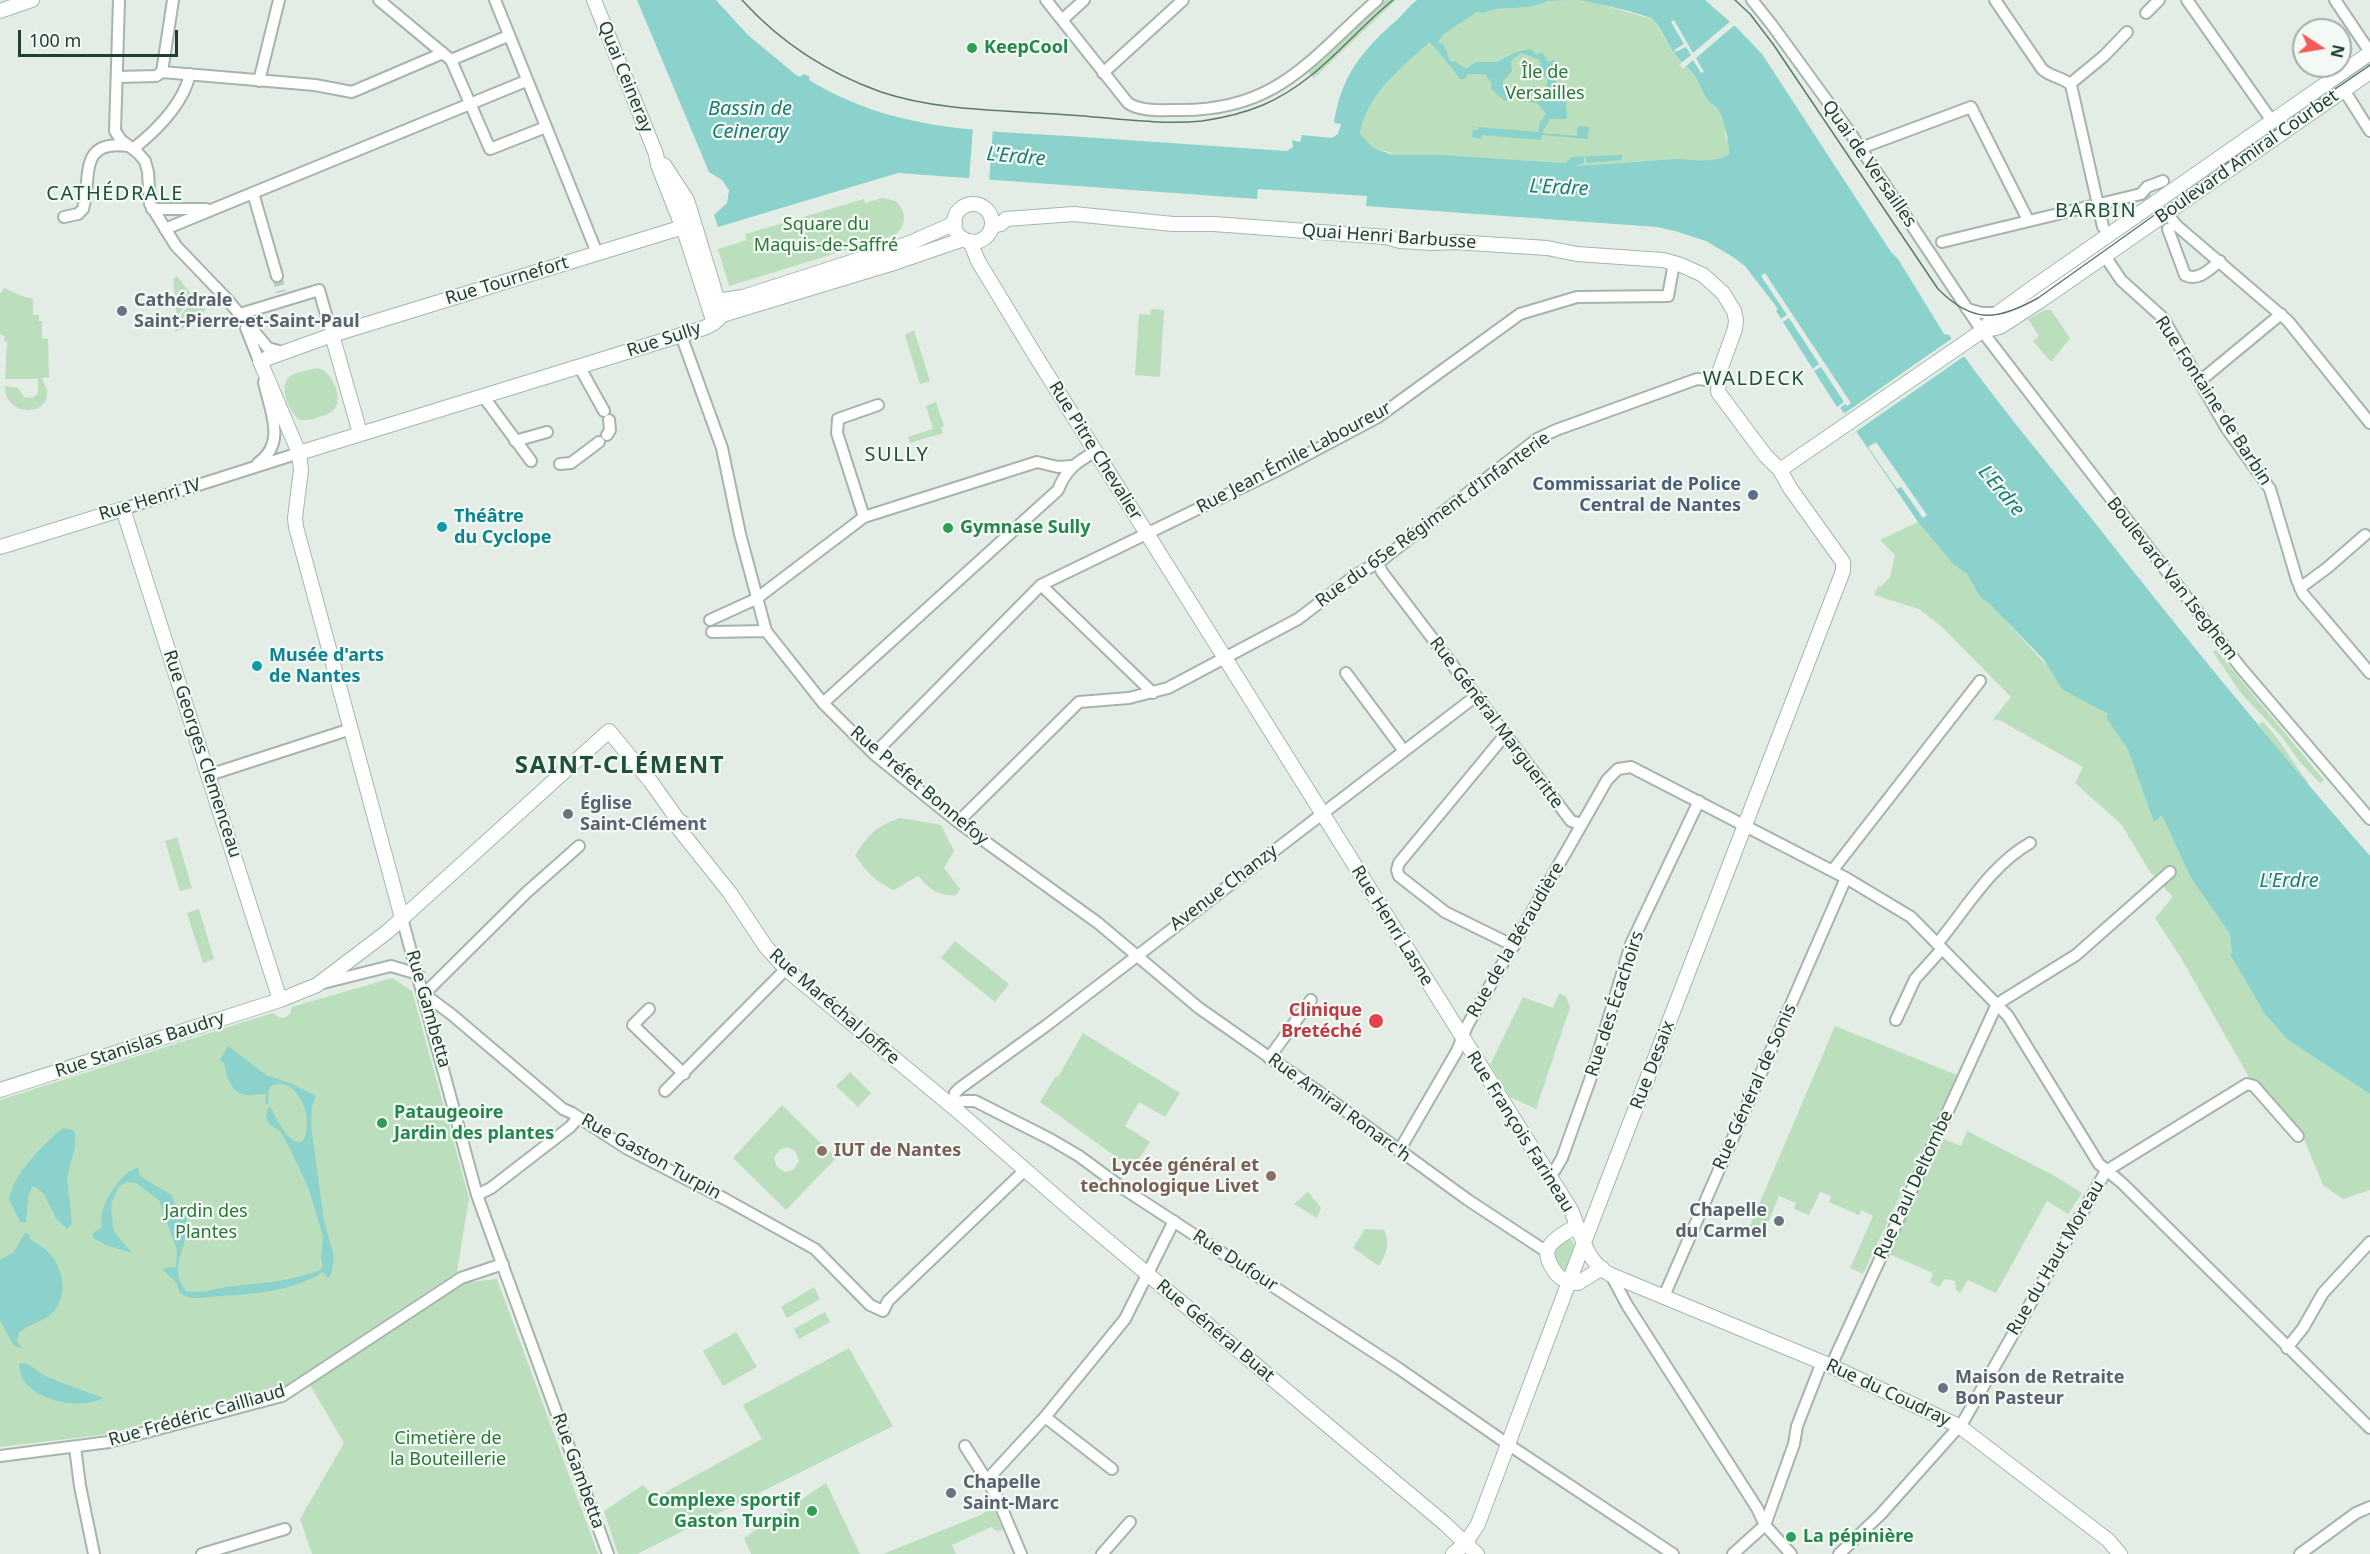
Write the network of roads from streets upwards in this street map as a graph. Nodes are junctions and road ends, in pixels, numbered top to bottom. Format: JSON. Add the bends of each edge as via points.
{"nodes":[{"id":1,"x":32,"y":0,"type":"edge"},
{"id":2,"x":119,"y":0,"type":"edge"},
{"id":3,"x":173,"y":0,"type":"edge"},
{"id":4,"x":279,"y":0,"type":"edge"},
{"id":5,"x":379,"y":0,"type":"edge"},
{"id":6,"x":495,"y":0,"type":"edge"},
{"id":7,"x":594,"y":0,"type":"edge"},
{"id":8,"x":1046,"y":0,"type":"edge"},
{"id":9,"x":1084,"y":0,"type":"edge"},
{"id":10,"x":1183,"y":0,"type":"edge"},
{"id":11,"x":1377,"y":0,"type":"edge"},
{"id":12,"x":1752,"y":0,"type":"edge"},
{"id":13,"x":1995,"y":0,"type":"edge"},
{"id":14,"x":2158,"y":0,"type":"edge"},
{"id":15,"x":2335,"y":0,"type":"edge"},
{"id":16,"x":2191,"y":1,"type":"edge"},
{"id":17,"x":0,"y":10,"type":"edge"},
{"id":18,"x":2146,"y":13,"type":"dead end"},
{"id":19,"x":1062,"y":20,"type":"junction"},
{"id":20,"x":2127,"y":32,"type":"dead end"},
{"id":21,"x":508,"y":36,"type":"junction"},
{"id":22,"x":2370,"y":53,"type":"edge"},
{"id":23,"x":447,"y":56,"type":"junction"},
{"id":24,"x":162,"y":72,"type":"junction"},
{"id":25,"x":2370,"y":72,"type":"edge"},
{"id":26,"x":1103,"y":73,"type":"junction"},
{"id":27,"x":190,"y":74,"type":"junction"},
{"id":28,"x":117,"y":76,"type":"junction"},
{"id":29,"x":259,"y":81,"type":"junction"},
{"id":30,"x":526,"y":81,"type":"junction"},
{"id":31,"x":2070,"y":84,"type":"junction"},
{"id":32,"x":2344,"y":90,"type":"junction"},
{"id":33,"x":465,"y":105,"type":"junction"},
{"id":34,"x":2272,"y":121,"type":"junction"},
{"id":35,"x":547,"y":130,"type":"junction"},
{"id":36,"x":2370,"y":131,"type":"edge"},
{"id":37,"x":131,"y":148,"type":"junction"},
{"id":38,"x":1861,"y":148,"type":"junction"},
{"id":39,"x":2163,"y":181,"type":"dead end"},
{"id":40,"x":253,"y":193,"type":"junction"},
{"id":41,"x":2098,"y":203,"type":"junction"},
{"id":42,"x":152,"y":208,"type":"junction"},
{"id":43,"x":211,"y":209,"type":"junction"},
{"id":44,"x":988,"y":211,"type":"junction"},
{"id":45,"x":2167,"y":213,"type":"junction"},
{"id":46,"x":64,"y":217,"type":"dead end"},
{"id":47,"x":1006,"y":219,"type":"junction"},
{"id":48,"x":2028,"y":220,"type":"junction"},
{"id":49,"x":955,"y":223,"type":"junction"},
{"id":50,"x":992,"y":226,"type":"junction"},
{"id":51,"x":2103,"y":227,"type":"dead end"},
{"id":52,"x":165,"y":229,"type":"junction"},
{"id":53,"x":689,"y":229,"type":"junction"},
{"id":54,"x":2168,"y":229,"type":"tunnel mouth"},
{"id":55,"x":967,"y":240,"type":"junction"},
{"id":56,"x":1942,"y":242,"type":"dead end"},
{"id":57,"x":597,"y":253,"type":"junction"},
{"id":58,"x":2220,"y":261,"type":"junction"},
{"id":59,"x":2109,"y":262,"type":"dead end"},
{"id":60,"x":1674,"y":263,"type":"junction"},
{"id":61,"x":277,"y":276,"type":"tunnel mouth"},
{"id":62,"x":717,"y":301,"type":"junction"},
{"id":63,"x":1967,"y":309,"type":"junction"},
{"id":64,"x":1998,"y":313,"type":"junction"},
{"id":65,"x":240,"y":314,"type":"junction"},
{"id":66,"x":2281,"y":314,"type":"junction"},
{"id":67,"x":718,"y":319,"type":"junction"},
{"id":68,"x":1982,"y":331,"type":"junction"},
{"id":69,"x":332,"y":335,"type":"junction"},
{"id":70,"x":681,"y":335,"type":"junction"},
{"id":71,"x":282,"y":352,"type":"junction"},
{"id":72,"x":260,"y":361,"type":"junction"},
{"id":73,"x":579,"y":366,"type":"junction"},
{"id":74,"x":1718,"y":381,"type":"junction"},
{"id":75,"x":2200,"y":381,"type":"junction"},
{"id":76,"x":483,"y":396,"type":"junction"},
{"id":77,"x":878,"y":405,"type":"dead end"},
{"id":78,"x":2366,"y":408,"type":"edge"},
{"id":79,"x":2370,"y":423,"type":"edge"},
{"id":80,"x":547,"y":432,"type":"dead end"},
{"id":81,"x":360,"y":433,"type":"junction"},
{"id":82,"x":515,"y":441,"type":"junction"},
{"id":83,"x":1096,"y":451,"type":"junction"},
{"id":84,"x":299,"y":453,"type":"junction"},
{"id":85,"x":531,"y":461,"type":"dead end"},
{"id":86,"x":560,"y":464,"type":"dead end"},
{"id":87,"x":1071,"y":466,"type":"junction"},
{"id":88,"x":1780,"y":470,"type":"junction"},
{"id":89,"x":244,"y":471,"type":"junction"},
{"id":90,"x":123,"y":509,"type":"junction"},
{"id":91,"x":864,"y":517,"type":"junction"},
{"id":92,"x":1147,"y":534,"type":"junction"},
{"id":93,"x":2365,"y":535,"type":"dead end"},
{"id":94,"x":0,"y":547,"type":"edge"},
{"id":95,"x":1378,"y":563,"type":"junction"},
{"id":96,"x":1041,"y":585,"type":"junction"},
{"id":97,"x":2300,"y":588,"type":"junction"},
{"id":98,"x":756,"y":599,"type":"junction"},
{"id":99,"x":710,"y":620,"type":"dead end"},
{"id":100,"x":766,"y":630,"type":"junction"},
{"id":101,"x":712,"y":632,"type":"dead end"},
{"id":102,"x":1224,"y":658,"type":"junction"},
{"id":103,"x":1346,"y":674,"type":"dead end"},
{"id":104,"x":2370,"y":674,"type":"edge"},
{"id":105,"x":1980,"y":681,"type":"dead end"},
{"id":106,"x":1153,"y":693,"type":"junction"},
{"id":107,"x":1476,"y":696,"type":"junction"},
{"id":108,"x":823,"y":703,"type":"junction"},
{"id":109,"x":351,"y":729,"type":"junction"},
{"id":110,"x":609,"y":731,"type":"joint"},
{"id":111,"x":1505,"y":735,"type":"junction"},
{"id":112,"x":1404,"y":751,"type":"junction"},
{"id":113,"x":874,"y":754,"type":"junction"},
{"id":114,"x":209,"y":775,"type":"junction"},
{"id":115,"x":1699,"y":801,"type":"junction"},
{"id":116,"x":1322,"y":814,"type":"junction"},
{"id":117,"x":2370,"y":819,"type":"edge"},
{"id":118,"x":958,"y":822,"type":"junction"},
{"id":119,"x":1581,"y":824,"type":"junction"},
{"id":120,"x":1746,"y":826,"type":"junction"},
{"id":121,"x":2030,"y":843,"type":"dead end"},
{"id":122,"x":579,"y":846,"type":"dead end"},
{"id":123,"x":1832,"y":871,"type":"junction"},
{"id":124,"x":2170,"y":872,"type":"dead end"},
{"id":125,"x":1846,"y":878,"type":"junction"},
{"id":126,"x":402,"y":918,"type":"junction"},
{"id":127,"x":1514,"y":946,"type":"junction"},
{"id":128,"x":1940,"y":946,"type":"junction"},
{"id":129,"x":1137,"y":955,"type":"junction"},
{"id":130,"x":786,"y":969,"type":"junction"},
{"id":131,"x":418,"y":974,"type":"junction"},
{"id":132,"x":317,"y":985,"type":"junction"},
{"id":133,"x":424,"y":994,"type":"junction"},
{"id":134,"x":280,"y":1000,"type":"junction"},
{"id":135,"x":1311,"y":1000,"type":"dead end"},
{"id":136,"x":1997,"y":1004,"type":"junction"},
{"id":137,"x":649,"y":1009,"type":"dead end"},
{"id":138,"x":1896,"y":1020,"type":"dead end"},
{"id":139,"x":1462,"y":1039,"type":"junction"},
{"id":140,"x":1269,"y":1058,"type":"junction"},
{"id":141,"x":684,"y":1074,"type":"junction"},
{"id":142,"x":0,"y":1090,"type":"edge"},
{"id":143,"x":664,"y":1091,"type":"dead end"},
{"id":144,"x":958,"y":1104,"type":"junction"},
{"id":145,"x":578,"y":1118,"type":"junction"},
{"id":146,"x":2298,"y":1136,"type":"dead end"},
{"id":147,"x":1399,"y":1151,"type":"junction"},
{"id":148,"x":1025,"y":1170,"type":"junction"},
{"id":149,"x":2106,"y":1171,"type":"junction"},
{"id":150,"x":1548,"y":1176,"type":"junction"},
{"id":151,"x":477,"y":1195,"type":"junction"},
{"id":152,"x":1174,"y":1221,"type":"junction"},
{"id":153,"x":1577,"y":1226,"type":"junction"},
{"id":154,"x":2370,"y":1242,"type":"edge"},
{"id":155,"x":1583,"y":1244,"type":"junction"},
{"id":156,"x":1547,"y":1252,"type":"junction"},
{"id":157,"x":503,"y":1264,"type":"junction"},
{"id":158,"x":1607,"y":1272,"type":"junction"},
{"id":159,"x":1149,"y":1274,"type":"junction"},
{"id":160,"x":1569,"y":1281,"type":"junction"},
{"id":161,"x":1664,"y":1296,"type":"junction"},
{"id":162,"x":2287,"y":1348,"type":"junction"},
{"id":163,"x":1827,"y":1364,"type":"junction"},
{"id":164,"x":1045,"y":1417,"type":"junction"},
{"id":165,"x":1959,"y":1426,"type":"junction"},
{"id":166,"x":2370,"y":1428,"type":"edge"},
{"id":167,"x":1509,"y":1445,"type":"junction"},
{"id":168,"x":965,"y":1446,"type":"dead end"},
{"id":169,"x":75,"y":1447,"type":"junction"},
{"id":170,"x":0,"y":1456,"type":"edge"},
{"id":171,"x":1112,"y":1469,"type":"dead end"},
{"id":172,"x":987,"y":1480,"type":"junction"},
{"id":173,"x":2370,"y":1507,"type":"edge"},
{"id":174,"x":1130,"y":1522,"type":"dead end"},
{"id":175,"x":1765,"y":1525,"type":"junction"},
{"id":176,"x":285,"y":1529,"type":"dead end"},
{"id":177,"x":1465,"y":1544,"type":"junction"},
{"id":178,"x":94,"y":1554,"type":"edge"},
{"id":179,"x":202,"y":1554,"type":"edge"},
{"id":180,"x":608,"y":1554,"type":"edge"},
{"id":181,"x":1021,"y":1554,"type":"edge"},
{"id":182,"x":1102,"y":1554,"type":"edge"},
{"id":183,"x":1453,"y":1554,"type":"edge"},
{"id":184,"x":1477,"y":1554,"type":"edge"},
{"id":185,"x":1673,"y":1554,"type":"edge"},
{"id":186,"x":1733,"y":1554,"type":"edge"},
{"id":187,"x":1791,"y":1554,"type":"edge"},
{"id":188,"x":1839,"y":1554,"type":"edge"},
{"id":189,"x":2121,"y":1554,"type":"edge"},
{"id":190,"x":2300,"y":1554,"type":"edge"}],
"edges":[{"from":1,"to":17,"type":"street"},
{"from":2,"to":28,"type":"street"},
{"from":3,"to":24,"type":"street"},
{"from":4,"to":29,"type":"street"},
{"from":5,"to":23,"type":"street"},
{"from":6,"to":21,"type":"street"},
{"from":7,"to":53,"type":"street","name":"Quai Ceineray","via":[[658,165]]},
{"from":8,"to":19,"type":"street"},
{"from":9,"to":19,"type":"street"},
{"from":10,"to":26,"type":"street"},
{"from":11,"to":26,"type":"street","via":[[1308,66],[1270,91],[1227,106],[1136,108],[1128,104]]},
{"from":12,"to":38,"type":"street","name":"Quai de Versailles"},
{"from":13,"to":31,"type":"street","via":[[2042,69]]},
{"from":14,"to":18,"type":"street"},
{"from":15,"to":22,"type":"street"},
{"from":16,"to":34,"type":"street"},
{"from":19,"to":26,"type":"street"},
{"from":20,"to":31,"type":"street"},
{"from":21,"to":23,"type":"street"},
{"from":21,"to":30,"type":"street"},
{"from":22,"to":34,"type":"street","name":"Boulevard Amiral Courbet"},
{"from":23,"to":29,"type":"street","via":[[358,91]]},
{"from":23,"to":33,"type":"street"},
{"from":24,"to":27,"type":"street"},
{"from":24,"to":28,"type":"street","via":[[156,76]]},
{"from":25,"to":32,"type":"street","name":"Boulevard Amiral Courbet"},
{"from":27,"to":29,"type":"street"},
{"from":27,"to":37,"type":"street","via":[[183,93],[162,122]]},
{"from":28,"to":37,"type":"street","via":[[115,131]]},
{"from":30,"to":33,"type":"street"},
{"from":30,"to":35,"type":"street"},
{"from":31,"to":41,"type":"street"},
{"from":32,"to":36,"type":"street"},
{"from":32,"to":45,"type":"street","name":"Boulevard Amiral Courbet"},
{"from":33,"to":35,"type":"street","via":[[490,149]]},
{"from":33,"to":40,"type":"street"},
{"from":34,"to":64,"type":"street","name":"Boulevard Amiral Courbet"},
{"from":35,"to":57,"type":"street"},
{"from":37,"to":42,"type":"street","via":[[147,166]]},
{"from":37,"to":46,"type":"street","via":[[112,145],[95,154],[87,172],[83,209]]},
{"from":38,"to":48,"type":"street","via":[[1971,106]]},
{"from":38,"to":63,"type":"street","name":"Quai de Versailles"},
{"from":39,"to":41,"type":"street","via":[[2147,187],[2144,195]]},
{"from":40,"to":43,"type":"street"},
{"from":40,"to":61,"type":"street"},
{"from":41,"to":48,"type":"street"},
{"from":41,"to":51,"type":"street"},
{"from":42,"to":43,"type":"street"},
{"from":42,"to":52,"type":"street"},
{"from":43,"to":52,"type":"street"},
{"from":44,"to":47,"type":"street","name":"Quai Henri Barbusse"},
{"from":44,"to":49,"type":"street","via":[[979,205],[968,205],[959,211]]},
{"from":44,"to":50,"type":"street"},
{"from":45,"to":58,"type":"street"},
{"from":45,"to":68,"type":"street","name":"Boulevard Amiral Courbet","via":[[2000,327]]},
{"from":47,"to":50,"type":"street","name":"Quai Henri Barbusse"},
{"from":47,"to":60,"type":"street","name":"Quai Henri Barbusse","via":[[1093,215],[1173,224],[1547,248]]},
{"from":48,"to":56,"type":"street"},
{"from":49,"to":55,"type":"street","via":[[957,232]]},
{"from":49,"to":62,"type":"street","name":"Rue Sully","via":[[910,243],[743,297]]},
{"from":50,"to":55,"type":"street","via":[[983,239]]},
{"from":52,"to":65,"type":"street"},
{"from":53,"to":57,"type":"street","name":"Rue Tournefort"},
{"from":53,"to":62,"type":"street","name":"Quai Ceineray"},
{"from":53,"to":67,"type":"street","name":"Quai Ceineray"},
{"from":54,"to":58,"type":"street","via":[[2182,271],[2188,277],[2200,276]]},
{"from":55,"to":67,"type":"street","name":"Rue Sully"},
{"from":55,"to":83,"type":"street","name":"Rue Pitre Chevalier"},
{"from":57,"to":69,"type":"street","name":"Rue Tournefort"},
{"from":58,"to":66,"type":"street"},
{"from":59,"to":75,"type":"street","name":"Rue Fontaine de Barbin","via":[[2121,280],[2163,318]]},
{"from":60,"to":74,"type":"street","name":"Quai Henri Barbusse","via":[[1702,275],[1723,293],[1734,311],[1735,329]]},
{"from":60,"to":92,"type":"street","name":"Rue Jean Émile Laboureur","via":[[1668,296],[1577,297],[1520,314],[1378,417]]},
{"from":62,"to":67,"type":"street","name":"Quai Ceineray"},
{"from":63,"to":64,"type":"street"},
{"from":63,"to":68,"type":"street","name":"Quai de Versailles"},
{"from":64,"to":68,"type":"street","name":"Boulevard Amiral Courbet"},
{"from":65,"to":69,"type":"street","via":[[282,296],[319,290]]},
{"from":65,"to":71,"type":"street","via":[[268,348]]},
{"from":65,"to":72,"type":"street"},
{"from":66,"to":75,"type":"street"},
{"from":66,"to":78,"type":"street"},
{"from":67,"to":70,"type":"street","name":"Rue Sully"},
{"from":68,"to":88,"type":"street"},
{"from":68,"to":117,"type":"street","name":"Boulevard Van Iseghem","via":[[2241,668]]},
{"from":69,"to":71,"type":"street","name":"Rue Tournefort"},
{"from":69,"to":81,"type":"street"},
{"from":70,"to":73,"type":"street","name":"Rue Sully"},
{"from":70,"to":98,"type":"street","name":"Rue Préfet Bonnefoy","via":[[722,448]]},
{"from":71,"to":72,"type":"street","name":"Rue Tournefort"},
{"from":72,"to":84,"type":"street"},
{"from":72,"to":89,"type":"street","via":[[275,440],[267,457]]},
{"from":73,"to":76,"type":"street","name":"Rue Sully"},
{"from":73,"to":86,"type":"street","via":[[607,416],[610,430],[571,462]]},
{"from":74,"to":88,"type":"street","name":"Rue Desaix","via":[[1718,392]]},
{"from":74,"to":95,"type":"street","name":"Rue du 65e Régiment d'Infanterie","via":[[1697,379],[1537,439]]},
{"from":75,"to":97,"type":"street","name":"Rue Fontaine de Barbin","via":[[2227,429],[2270,489]]},
{"from":76,"to":81,"type":"street","name":"Rue Sully"},
{"from":76,"to":82,"type":"street"},
{"from":77,"to":91,"type":"street","via":[[838,419],[837,433]]},
{"from":78,"to":79,"type":"street"},
{"from":80,"to":82,"type":"street"},
{"from":81,"to":84,"type":"street","name":"Rue Sully"},
{"from":82,"to":85,"type":"street"},
{"from":83,"to":87,"type":"street"},
{"from":83,"to":92,"type":"street","name":"Rue Pitre Chevalier"},
{"from":84,"to":89,"type":"street","name":"Rue Henri IV"},
{"from":84,"to":109,"type":"street","name":"Rue Gambetta","via":[[296,527]]},
{"from":87,"to":91,"type":"street","via":[[1036,462]]},
{"from":87,"to":108,"type":"street","via":[[1058,490]]},
{"from":88,"to":120,"type":"street","name":"Rue Desaix","via":[[1844,565]]},
{"from":89,"to":90,"type":"street","name":"Rue Henri IV"},
{"from":90,"to":94,"type":"street","name":"Rue Henri IV"},
{"from":90,"to":114,"type":"street","name":"Rue Georges Clemenceau"},
{"from":91,"to":98,"type":"street"},
{"from":92,"to":96,"type":"street","name":"Rue Jean Émile Laboureur"},
{"from":92,"to":102,"type":"street","name":"Rue Pitre Chevalier"},
{"from":93,"to":97,"type":"street"},
{"from":95,"to":102,"type":"street","name":"Rue du 65e Régiment d'Infanterie","via":[[1298,618]]},
{"from":95,"to":107,"type":"street","name":"Rue Général Margueritte"},
{"from":96,"to":106,"type":"street"},
{"from":96,"to":113,"type":"street","name":"Rue Jean Émile Laboureur"},
{"from":97,"to":104,"type":"street","name":"Rue Fontaine de Barbin"},
{"from":98,"to":99,"type":"street"},
{"from":98,"to":100,"type":"street","name":"Rue Préfet Bonnefoy"},
{"from":100,"to":101,"type":"street"},
{"from":100,"to":108,"type":"street","name":"Rue Préfet Bonnefoy"},
{"from":102,"to":106,"type":"street","name":"Rue du 65e Régiment d'Infanterie"},
{"from":102,"to":116,"type":"street","name":"Rue Pitre Chevalier"},
{"from":103,"to":112,"type":"street"},
{"from":105,"to":123,"type":"street"},
{"from":106,"to":118,"type":"street","name":"Rue du 65e Régiment d'Infanterie","via":[[1079,702]]},
{"from":107,"to":111,"type":"street","name":"Rue Général Margueritte"},
{"from":107,"to":112,"type":"street","name":"Avenue Chanzy"},
{"from":108,"to":113,"type":"street","name":"Rue Préfet Bonnefoy"},
{"from":109,"to":114,"type":"street"},
{"from":109,"to":126,"type":"street","name":"Rue Gambetta"},
{"from":110,"to":126,"type":"street","name":"Rue Stanislas Baudry"},
{"from":110,"to":130,"type":"street","name":"Rue Maréchal Joffre","via":[[651,782],[678,820],[679,829]]},
{"from":111,"to":119,"type":"street","name":"Rue Général Margueritte","via":[[1570,820]]},
{"from":111,"to":127,"type":"street","via":[[1397,870],[1399,876],[1445,912]]},
{"from":112,"to":116,"type":"street","name":"Avenue Chanzy"},
{"from":113,"to":118,"type":"street","name":"Rue Préfet Bonnefoy"},
{"from":114,"to":134,"type":"street","name":"Rue Georges Clemenceau"},
{"from":115,"to":119,"type":"street","name":"Rue Général Margueritte","via":[[1637,769],[1622,767],[1612,774]]},
{"from":115,"to":120,"type":"street","name":"Rue Général Margueritte"},
{"from":115,"to":150,"type":"street","name":"Rue des Écachoirs","via":[[1631,944],[1590,1080],[1562,1158]]},
{"from":116,"to":129,"type":"street","name":"Avenue Chanzy"},
{"from":116,"to":139,"type":"street","name":"Rue Henri Lasne"},
{"from":118,"to":129,"type":"street","name":"Rue Préfet Bonnefoy"},
{"from":119,"to":127,"type":"street","name":"Rue de la Béraudière"},
{"from":120,"to":123,"type":"street","name":"Rue Général Margueritte"},
{"from":120,"to":155,"type":"street","name":"Rue Desaix"},
{"from":121,"to":128,"type":"street","via":[[2017,850],[1972,896]]},
{"from":122,"to":133,"type":"street"},
{"from":123,"to":125,"type":"street","name":"Rue Général Margueritte"},
{"from":124,"to":136,"type":"street","via":[[2076,955]]},
{"from":125,"to":128,"type":"street","name":"Rue Général Margueritte","via":[[1911,917]]},
{"from":125,"to":161,"type":"street","name":"Rue Général de Sonis"},
{"from":126,"to":131,"type":"street","name":"Rue Gambetta"},
{"from":126,"to":132,"type":"street","name":"Rue Stanislas Baudry"},
{"from":127,"to":139,"type":"street","name":"Rue de la Béraudière"},
{"from":128,"to":136,"type":"street","name":"Rue Général Margueritte"},
{"from":128,"to":138,"type":"street","via":[[1915,979]]},
{"from":129,"to":140,"type":"street","name":"Rue Amiral Ronarc'h","via":[[1199,1008]]},
{"from":129,"to":144,"type":"street","name":"Avenue Chanzy","via":[[955,1093]]},
{"from":130,"to":141,"type":"street"},
{"from":130,"to":144,"type":"street","name":"Rue Maréchal Joffre"},
{"from":131,"to":132,"type":"street","via":[[391,966]]},
{"from":131,"to":133,"type":"street","name":"Rue Gambetta"},
{"from":132,"to":134,"type":"street","name":"Rue Stanislas Baudry"},
{"from":133,"to":145,"type":"street","name":"Rue Gaston Turpin"},
{"from":133,"to":151,"type":"street","name":"Rue Gambetta"},
{"from":134,"to":142,"type":"street","name":"Rue Stanislas Baudry"},
{"from":135,"to":140,"type":"street"},
{"from":136,"to":149,"type":"street","name":"Rue Général Margueritte"},
{"from":136,"to":163,"type":"street","name":"Rue Paul Deltombe","via":[[1857,1310]]},
{"from":137,"to":141,"type":"street","via":[[633,1025]]},
{"from":139,"to":147,"type":"street","name":"Rue de la Béraudière"},
{"from":139,"to":150,"type":"street","name":"Rue François Farineau"},
{"from":140,"to":147,"type":"street","name":"Rue Amiral Ronarc'h"},
{"from":141,"to":143,"type":"street"},
{"from":144,"to":148,"type":"street","name":"Rue Général Buat"},
{"from":144,"to":152,"type":"street","name":"Rue Dufour","via":[[975,1101],[1050,1139]]},
{"from":145,"to":148,"type":"street","name":"Rue Gaston Turpin","via":[[626,1148],[815,1249],[870,1305],[883,1311],[888,1301]]},
{"from":145,"to":151,"type":"street"},
{"from":146,"to":149,"type":"street","name":"Rue du Haut Moreau","via":[[2254,1086],[2247,1084]]},
{"from":147,"to":156,"type":"street","name":"Rue Amiral Ronarc'h"},
{"from":148,"to":159,"type":"street","name":"Rue Général Buat"},
{"from":149,"to":162,"type":"street","name":"Rue Général Margueritte"},
{"from":149,"to":165,"type":"street","name":"Rue du Haut Moreau"},
{"from":150,"to":153,"type":"street","name":"Rue François Farineau"},
{"from":151,"to":157,"type":"street","name":"Rue Gambetta"},
{"from":152,"to":159,"type":"street"},
{"from":152,"to":167,"type":"street","name":"Rue Dufour"},
{"from":153,"to":155,"type":"street","name":"Rue François Farineau"},
{"from":153,"to":156,"type":"street"},
{"from":154,"to":162,"type":"street","via":[[2323,1293]]},
{"from":155,"to":158,"type":"street","name":"Rue François Farineau"},
{"from":155,"to":160,"type":"street","name":"Rue Desaix"},
{"from":156,"to":160,"type":"street","via":[[1557,1275]]},
{"from":157,"to":169,"type":"street","name":"Rue Frédéric Cailliaud","via":[[461,1278],[286,1394],[109,1442]]},
{"from":157,"to":180,"type":"street","name":"Rue Gambetta"},
{"from":158,"to":160,"type":"street","via":[[1583,1282]]},
{"from":158,"to":161,"type":"street","name":"Rue du Coudray"},
{"from":158,"to":175,"type":"street"},
{"from":159,"to":164,"type":"street","via":[[1125,1319]]},
{"from":159,"to":177,"type":"street","name":"Rue Général Buat"},
{"from":160,"to":167,"type":"street","name":"Rue Desaix"},
{"from":161,"to":163,"type":"street","name":"Rue du Coudray"},
{"from":162,"to":166,"type":"street","name":"Rue Général Margueritte"},
{"from":163,"to":165,"type":"street","name":"Rue du Coudray"},
{"from":163,"to":175,"type":"street","name":"Rue Paul Deltombe","via":[[1797,1426]]},
{"from":164,"to":171,"type":"street"},
{"from":164,"to":172,"type":"street"},
{"from":165,"to":188,"type":"street","name":"Rue du Haut Moreau","via":[[1881,1514]]},
{"from":165,"to":189,"type":"street","name":"Rue du Coudray"},
{"from":167,"to":177,"type":"street","name":"Rue Desaix","via":[[1478,1524]]},
{"from":167,"to":185,"type":"street","name":"Rue Dufour"},
{"from":168,"to":172,"type":"street"},
{"from":169,"to":170,"type":"street","name":"Rue Frédéric Cailliaud"},
{"from":169,"to":178,"type":"street"},
{"from":172,"to":181,"type":"street"},
{"from":173,"to":190,"type":"street"},
{"from":174,"to":182,"type":"street"},
{"from":175,"to":186,"type":"street"},
{"from":175,"to":187,"type":"street"},
{"from":176,"to":179,"type":"street"},
{"from":177,"to":183,"type":"street","name":"Rue Desaix"},
{"from":177,"to":184,"type":"street","name":"Rue Général Buat"}]}
